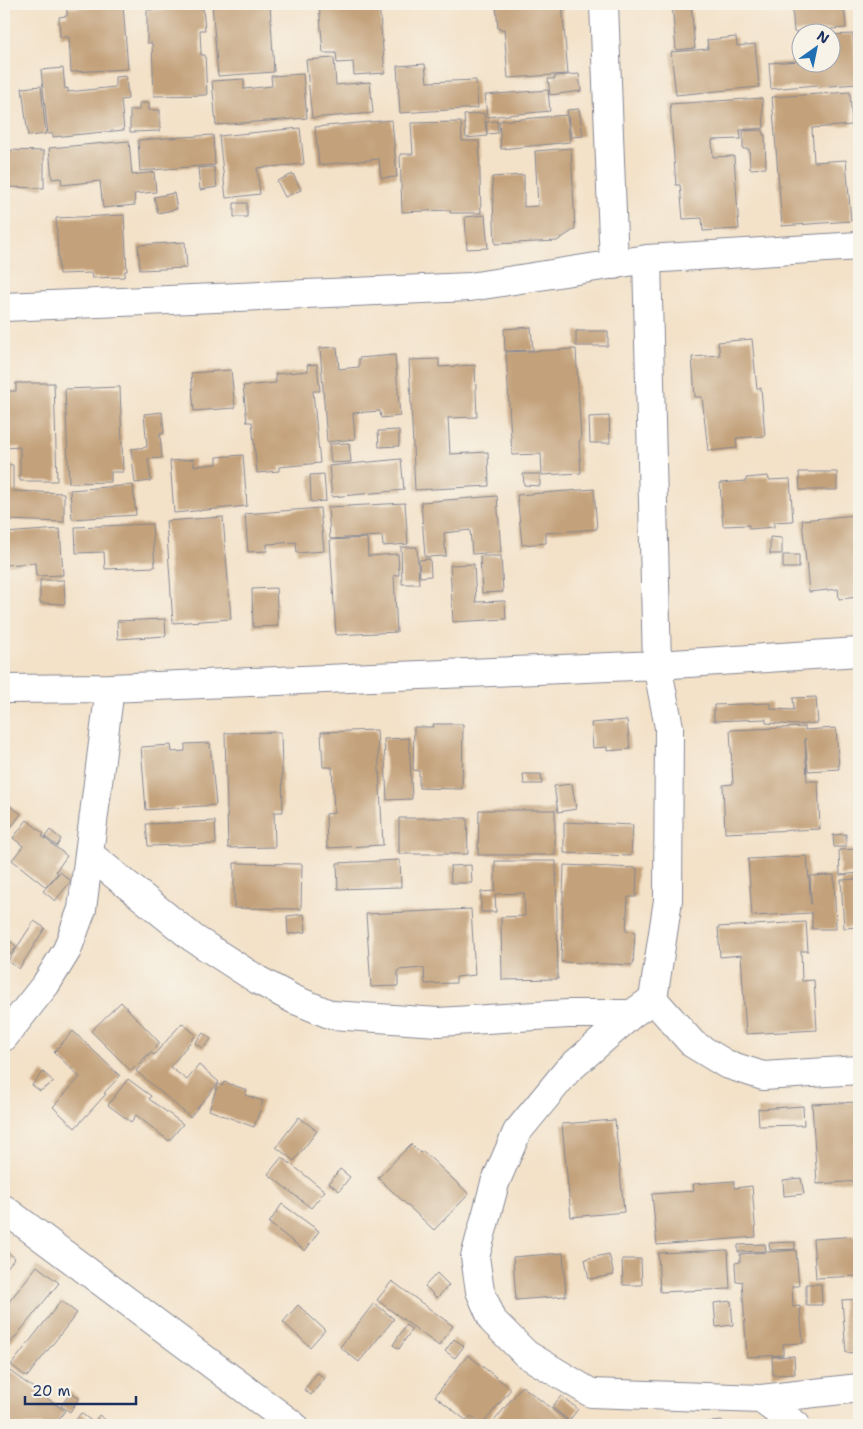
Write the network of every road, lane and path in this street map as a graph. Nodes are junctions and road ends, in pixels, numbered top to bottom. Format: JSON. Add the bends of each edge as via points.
{"nodes":[{"id":1,"x":604,"y":4,"type":"edge"},
{"id":2,"x":859,"y":246,"type":"edge"},
{"id":3,"x":647,"y":259,"type":"junction"},
{"id":4,"x":614,"y":265,"type":"junction"},
{"id":5,"x":4,"y":307,"type":"edge"},
{"id":6,"x":859,"y":652,"type":"edge"},
{"id":7,"x":657,"y":665,"type":"junction"},
{"id":8,"x":110,"y":688,"type":"junction"},
{"id":9,"x":4,"y":690,"type":"edge"},
{"id":10,"x":89,"y":854,"type":"junction"},
{"id":11,"x":642,"y":1006,"type":"junction"},
{"id":12,"x":4,"y":1038,"type":"edge"},
{"id":13,"x":859,"y":1070,"type":"edge"},
{"id":14,"x":4,"y":1209,"type":"edge"},
{"id":15,"x":859,"y":1388,"type":"edge"},
{"id":16,"x":761,"y":1399,"type":"junction"},
{"id":17,"x":293,"y":1425,"type":"edge"},
{"id":18,"x":796,"y":1425,"type":"edge"}],
"edges":[{"from":1,"to":4,"type":"street"},
{"from":2,"to":3,"type":"street"},
{"from":3,"to":4,"type":"street"},
{"from":3,"to":7,"type":"street"},
{"from":4,"to":5,"type":"street","via":[[470,287]]},
{"from":6,"to":7,"type":"street"},
{"from":7,"to":8,"type":"street"},
{"from":7,"to":11,"type":"street","via":[[668,727],[668,900]]},
{"from":8,"to":9,"type":"street"},
{"from":8,"to":10,"type":"street"},
{"from":10,"to":11,"type":"street","via":[[194,938],[258,980],[332,1015],[438,1022]]},
{"from":10,"to":12,"type":"street","via":[[82,909],[67,950],[46,984]]},
{"from":11,"to":13,"type":"street","via":[[726,1064],[763,1076]]},
{"from":11,"to":16,"type":"street","via":[[567,1071],[517,1132],[495,1183],[475,1257],[480,1291],[493,1321],[526,1354],[591,1393]]},
{"from":14,"to":17,"type":"street"},
{"from":15,"to":16,"type":"street"},
{"from":16,"to":18,"type":"street"}]}
